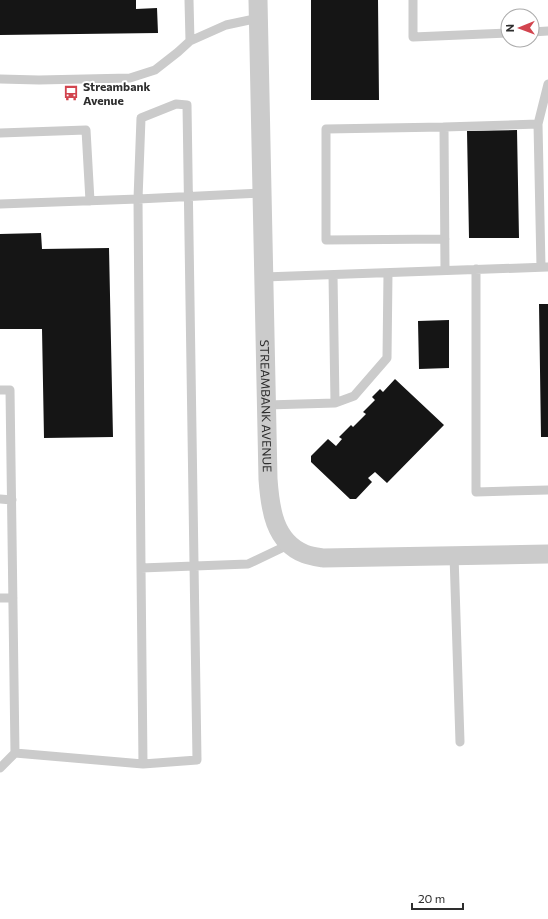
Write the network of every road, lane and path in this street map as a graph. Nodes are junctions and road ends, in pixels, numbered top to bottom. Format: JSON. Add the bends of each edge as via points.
{"nodes":[{"id":1,"x":189,"y":0,"type":"edge"},
{"id":2,"x":413,"y":0,"type":"edge"},
{"id":3,"x":258,"y":9,"type":"edge"},
{"id":4,"x":500,"y":33,"type":"edge"},
{"id":5,"x":190,"y":41,"type":"junction"},
{"id":6,"x":0,"y":79,"type":"edge"},
{"id":7,"x":548,"y":84,"type":"edge"},
{"id":8,"x":538,"y":124,"type":"junction"},
{"id":9,"x":444,"y":127,"type":"junction"},
{"id":10,"x":0,"y":133,"type":"edge"},
{"id":11,"x":262,"y":193,"type":"junction"},
{"id":12,"x":189,"y":196,"type":"junction"},
{"id":13,"x":138,"y":199,"type":"junction"},
{"id":14,"x":90,"y":201,"type":"junction"},
{"id":15,"x":0,"y":204,"type":"edge"},
{"id":16,"x":445,"y":239,"type":"junction"},
{"id":17,"x":544,"y":267,"type":"edge"},
{"id":18,"x":476,"y":269,"type":"junction"},
{"id":19,"x":445,"y":270,"type":"junction"},
{"id":20,"x":388,"y":273,"type":"junction"},
{"id":21,"x":333,"y":275,"type":"junction"},
{"id":22,"x":264,"y":277,"type":"junction"},
{"id":23,"x":0,"y":390,"type":"edge"},
{"id":24,"x":335,"y":403,"type":"junction"},
{"id":25,"x":266,"y":405,"type":"junction"},
{"id":26,"x":548,"y":490,"type":"edge"},
{"id":27,"x":0,"y":499,"type":"edge"},
{"id":28,"x":12,"y":500,"type":"junction"},
{"id":29,"x":288,"y":545,"type":"junction"},
{"id":30,"x":548,"y":554,"type":"edge"},
{"id":31,"x":454,"y":555,"type":"junction"},
{"id":32,"x":194,"y":566,"type":"junction"},
{"id":33,"x":141,"y":568,"type":"junction"},
{"id":34,"x":0,"y":598,"type":"edge"},
{"id":35,"x":13,"y":598,"type":"junction"},
{"id":36,"x":460,"y":742,"type":"dead end"},
{"id":37,"x":15,"y":753,"type":"junction"},
{"id":38,"x":143,"y":764,"type":"junction"},
{"id":39,"x":0,"y":768,"type":"edge"}],
"edges":[{"from":1,"to":5,"type":"lane"},
{"from":2,"to":4,"type":"lane","via":[[413,37]]},
{"from":3,"to":5,"type":"lane"},
{"from":3,"to":11,"type":"street","name":"STREAMBANK AVENUE"},
{"from":5,"to":6,"type":"lane","via":[[154,70],[130,78]]},
{"from":7,"to":8,"type":"lane"},
{"from":8,"to":9,"type":"lane"},
{"from":8,"to":17,"type":"lane"},
{"from":9,"to":16,"type":"lane"},
{"from":9,"to":16,"type":"lane","via":[[326,129],[326,240]]},
{"from":10,"to":14,"type":"lane","via":[[86,130]]},
{"from":11,"to":12,"type":"lane"},
{"from":11,"to":22,"type":"street","name":"STREAMBANK AVENUE"},
{"from":12,"to":13,"type":"lane"},
{"from":12,"to":13,"type":"lane","via":[[187,105],[176,104],[141,118]]},
{"from":12,"to":32,"type":"lane"},
{"from":13,"to":14,"type":"lane"},
{"from":13,"to":33,"type":"lane"},
{"from":14,"to":15,"type":"lane"},
{"from":16,"to":19,"type":"lane"},
{"from":17,"to":18,"type":"lane"},
{"from":18,"to":19,"type":"lane"},
{"from":18,"to":26,"type":"lane","via":[[476,492]]},
{"from":19,"to":20,"type":"lane"},
{"from":20,"to":21,"type":"lane"},
{"from":20,"to":24,"type":"lane","via":[[387,358],[354,396]]},
{"from":21,"to":22,"type":"lane"},
{"from":21,"to":24,"type":"lane"},
{"from":22,"to":25,"type":"street","name":"STREAMBANK AVENUE"},
{"from":23,"to":28,"type":"lane","via":[[10,390]]},
{"from":24,"to":25,"type":"lane"},
{"from":25,"to":29,"type":"street","name":"STREAMBANK AVENUE","via":[[269,496],[274,522]]},
{"from":27,"to":28,"type":"lane"},
{"from":28,"to":35,"type":"lane"},
{"from":29,"to":31,"type":"street","name":"STREAMBANK AVENUE","via":[[305,554],[323,558]]},
{"from":29,"to":32,"type":"lane","via":[[248,564]]},
{"from":30,"to":31,"type":"street","name":"STREAMBANK AVENUE"},
{"from":31,"to":36,"type":"lane"},
{"from":32,"to":33,"type":"lane"},
{"from":32,"to":38,"type":"lane","via":[[196,760]]},
{"from":33,"to":38,"type":"lane"},
{"from":34,"to":35,"type":"lane"},
{"from":35,"to":37,"type":"lane"},
{"from":37,"to":38,"type":"lane"},
{"from":37,"to":39,"type":"lane"}]}
